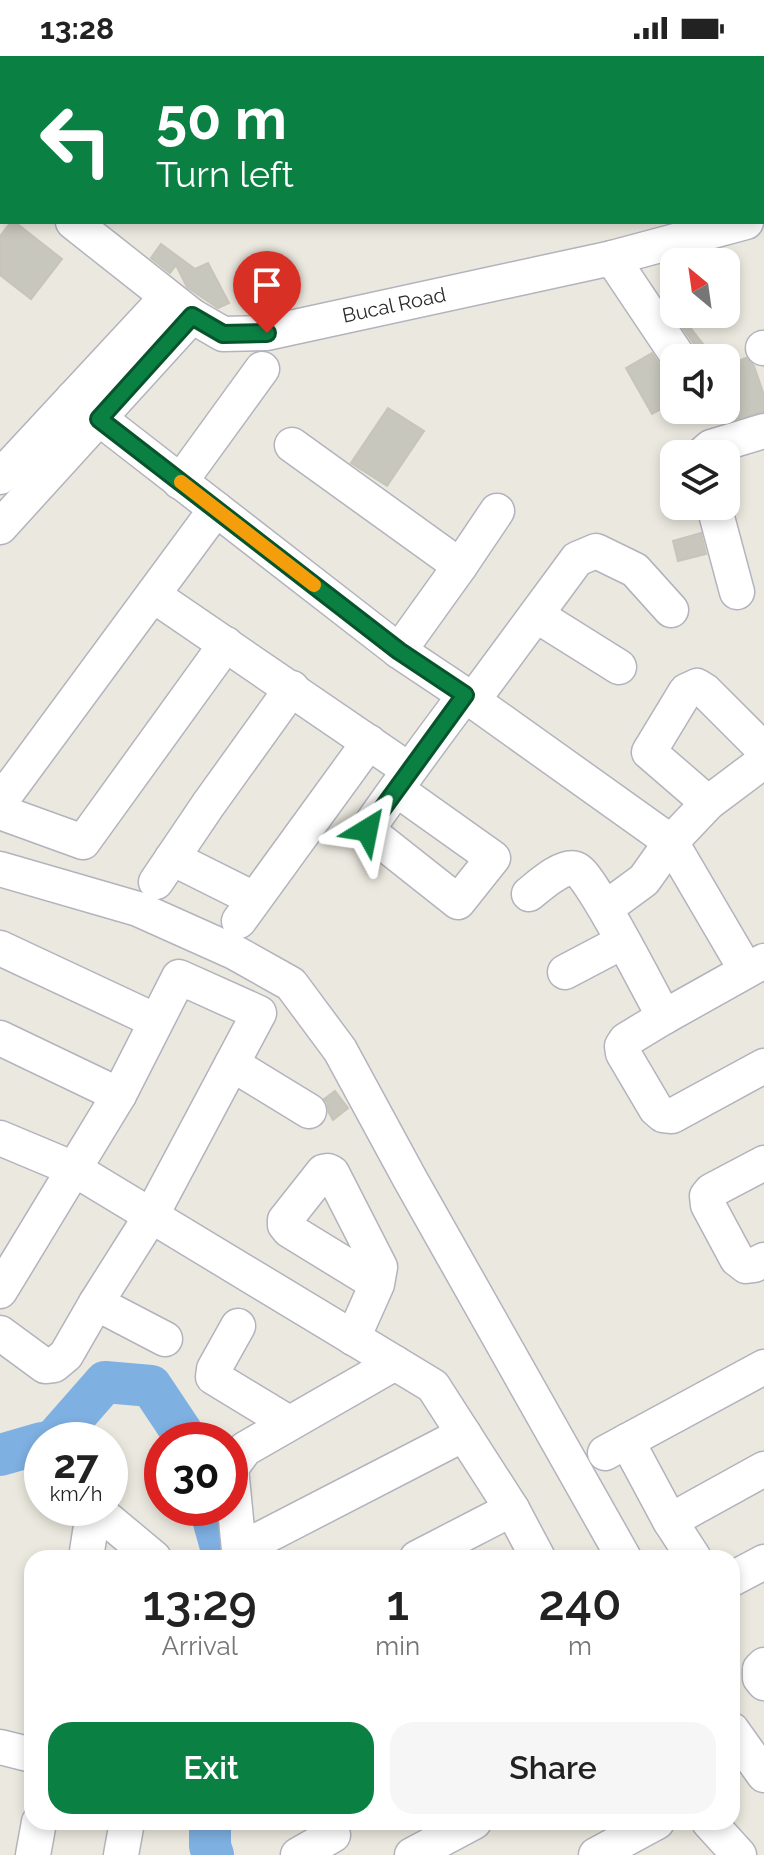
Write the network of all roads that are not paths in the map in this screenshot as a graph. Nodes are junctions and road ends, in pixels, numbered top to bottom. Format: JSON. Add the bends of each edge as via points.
{"nodes":[{"id":1,"x":76,"y":224,"type":"edge"},
{"id":2,"x":739,"y":224,"type":"edge"},
{"id":3,"x":612,"y":258,"type":"junction"},
{"id":4,"x":179,"y":306,"type":"junction"},
{"id":5,"x":670,"y":344,"type":"edge"},
{"id":6,"x":262,"y":369,"type":"dead end"},
{"id":7,"x":86,"y":408,"type":"junction"},
{"id":8,"x":764,"y":431,"type":"edge"},
{"id":9,"x":734,"y":440,"type":"edge"},
{"id":10,"x":292,"y":445,"type":"dead end"},
{"id":11,"x":0,"y":477,"type":"edge"},
{"id":12,"x":180,"y":482,"type":"junction"},
{"id":13,"x":7,"y":506,"type":"edge"},
{"id":14,"x":216,"y":509,"type":"junction"},
{"id":15,"x":497,"y":511,"type":"dead end"},
{"id":16,"x":718,"y":520,"type":"edge"},
{"id":17,"x":460,"y":566,"type":"junction"},
{"id":18,"x":737,"y":592,"type":"dead end"},
{"id":19,"x":153,"y":595,"type":"junction"},
{"id":20,"x":671,"y":610,"type":"dead end"},
{"id":21,"x":536,"y":615,"type":"junction"},
{"id":22,"x":226,"y":644,"type":"junction"},
{"id":23,"x":399,"y":651,"type":"junction"},
{"id":24,"x":619,"y":667,"type":"dead end"},
{"id":25,"x":292,"y":688,"type":"junction"},
{"id":26,"x":469,"y":698,"type":"junction"},
{"id":27,"x":369,"y":742,"type":"junction"},
{"id":28,"x":764,"y":750,"type":"edge"},
{"id":29,"x":764,"y":761,"type":"edge"},
{"id":30,"x":0,"y":802,"type":"edge"},
{"id":31,"x":708,"y":803,"type":"junction"},
{"id":32,"x":0,"y":812,"type":"edge"},
{"id":33,"x":671,"y":842,"type":"junction"},
{"id":34,"x":0,"y":869,"type":"edge"},
{"id":35,"x":529,"y":894,"type":"dead end"},
{"id":36,"x":606,"y":908,"type":"junction"},
{"id":37,"x":622,"y":942,"type":"junction"},
{"id":38,"x":0,"y":948,"type":"edge"},
{"id":39,"x":755,"y":965,"type":"edge"},
{"id":40,"x":565,"y":972,"type":"dead end"},
{"id":41,"x":664,"y":1017,"type":"junction"},
{"id":42,"x":156,"y":1021,"type":"junction"},
{"id":43,"x":0,"y":1038,"type":"edge"},
{"id":44,"x":232,"y":1064,"type":"junction"},
{"id":45,"x":764,"y":1066,"type":"edge"},
{"id":46,"x":119,"y":1095,"type":"junction"},
{"id":47,"x":309,"y":1111,"type":"dead end"},
{"id":48,"x":0,"y":1138,"type":"edge"},
{"id":49,"x":764,"y":1163,"type":"edge"},
{"id":50,"x":74,"y":1169,"type":"junction"},
{"id":51,"x":151,"y":1216,"type":"junction"},
{"id":52,"x":764,"y":1260,"type":"edge"},
{"id":53,"x":377,"y":1284,"type":"dead end"},
{"id":54,"x":0,"y":1291,"type":"edge"},
{"id":55,"x":96,"y":1303,"type":"junction"},
{"id":56,"x":238,"y":1326,"type":"dead end"},
{"id":57,"x":0,"y":1333,"type":"edge"},
{"id":58,"x":353,"y":1338,"type":"junction"},
{"id":59,"x":165,"y":1339,"type":"dead end"},
{"id":60,"x":395,"y":1363,"type":"junction"},
{"id":61,"x":764,"y":1367,"type":"edge"},
{"id":62,"x":289,"y":1423,"type":"junction"},
{"id":63,"x":464,"y":1434,"type":"junction"},
{"id":64,"x":764,"y":1469,"type":"edge"},
{"id":65,"x":512,"y":1509,"type":"junction"},
{"id":66,"x":670,"y":1521,"type":"junction"},
{"id":67,"x":87,"y":1550,"type":"edge"},
{"id":68,"x":144,"y":1550,"type":"edge"},
{"id":69,"x":240,"y":1550,"type":"edge"},
{"id":70,"x":247,"y":1550,"type":"edge"},
{"id":71,"x":433,"y":1550,"type":"edge"},
{"id":72,"x":534,"y":1550,"type":"edge"},
{"id":73,"x":619,"y":1550,"type":"edge"},
{"id":74,"x":689,"y":1550,"type":"edge"},
{"id":75,"x":764,"y":1562,"type":"edge"},
{"id":76,"x":740,"y":1575,"type":"edge"},
{"id":77,"x":764,"y":1665,"type":"edge"},
{"id":78,"x":764,"y":1683,"type":"edge"},
{"id":79,"x":740,"y":1741,"type":"edge"},
{"id":80,"x":0,"y":1747,"type":"edge"},
{"id":81,"x":24,"y":1753,"type":"edge"},
{"id":82,"x":764,"y":1775,"type":"edge"},
{"id":83,"x":38,"y":1830,"type":"edge"},
{"id":84,"x":126,"y":1830,"type":"edge"},
{"id":85,"x":459,"y":1830,"type":"edge"},
{"id":86,"x":642,"y":1830,"type":"edge"},
{"id":87,"x":716,"y":1830,"type":"edge"},
{"id":88,"x":335,"y":1837,"type":"edge"},
{"id":89,"x":33,"y":1855,"type":"edge"},
{"id":90,"x":121,"y":1855,"type":"edge"},
{"id":91,"x":298,"y":1855,"type":"edge"},
{"id":92,"x":412,"y":1855,"type":"edge"},
{"id":93,"x":596,"y":1855,"type":"edge"},
{"id":94,"x":739,"y":1855,"type":"edge"}],
"edges":[{"from":1,"to":4,"type":"street","name":"Bucal Road"},
{"from":2,"to":3,"type":"street","name":"Bucal Road"},
{"from":3,"to":4,"type":"street","name":"Bucal Road","via":[[267,333],[223,334]]},
{"from":3,"to":5,"type":"street"},
{"from":4,"to":7,"type":"street"},
{"from":6,"to":12,"type":"street"},
{"from":7,"to":11,"type":"street"},
{"from":7,"to":12,"type":"street"},
{"from":7,"to":13,"type":"street"},
{"from":8,"to":9,"type":"street"},
{"from":10,"to":17,"type":"street"},
{"from":12,"to":14,"type":"street"},
{"from":14,"to":19,"type":"street"},
{"from":14,"to":23,"type":"street"},
{"from":15,"to":17,"type":"street"},
{"from":16,"to":18,"type":"street"},
{"from":17,"to":23,"type":"street"},
{"from":19,"to":22,"type":"street"},
{"from":19,"to":30,"type":"street"},
{"from":20,"to":21,"type":"street","via":[[635,570],[596,551],[577,559]]},
{"from":21,"to":24,"type":"street"},
{"from":21,"to":26,"type":"street"},
{"from":22,"to":25,"type":"street"},
{"from":22,"to":32,"type":"street","via":[[83,842]]},
{"from":23,"to":26,"type":"street"},
{"from":25,"to":27,"type":"street"},
{"from":25,"to":27,"type":"street","via":[[164,870],[247,910]]},
{"from":26,"to":27,"type":"street","via":[[403,779]]},
{"from":26,"to":33,"type":"street"},
{"from":28,"to":31,"type":"street","via":[[705,691],[697,686],[686,691],[649,752]]},
{"from":29,"to":31,"type":"street"},
{"from":31,"to":33,"type":"street"},
{"from":33,"to":36,"type":"street","via":[[644,880]]},
{"from":33,"to":39,"type":"street"},
{"from":34,"to":73,"type":"street","via":[[138,909],[291,984],[340,1050]]},
{"from":35,"to":36,"type":"street","via":[[555,874],[577,869]]},
{"from":36,"to":37,"type":"street"},
{"from":37,"to":40,"type":"street"},
{"from":37,"to":41,"type":"street"},
{"from":38,"to":42,"type":"street"},
{"from":39,"to":41,"type":"street"},
{"from":41,"to":45,"type":"street","via":[[622,1046],[663,1115],[672,1116]]},
{"from":42,"to":44,"type":"street","via":[[179,977],[259,1013]]},
{"from":42,"to":46,"type":"street"},
{"from":43,"to":46,"type":"street"},
{"from":44,"to":47,"type":"street"},
{"from":44,"to":51,"type":"street"},
{"from":46,"to":50,"type":"street"},
{"from":48,"to":50,"type":"street"},
{"from":49,"to":52,"type":"street","via":[[707,1196],[737,1259],[746,1266]]},
{"from":50,"to":51,"type":"street"},
{"from":50,"to":54,"type":"street"},
{"from":51,"to":55,"type":"street"},
{"from":51,"to":58,"type":"street"},
{"from":53,"to":58,"type":"street"},
{"from":55,"to":57,"type":"street","via":[[66,1355],[54,1365],[45,1366]]},
{"from":55,"to":59,"type":"street"},
{"from":56,"to":62,"type":"street","via":[[213,1377]]},
{"from":58,"to":60,"type":"street"},
{"from":60,"to":62,"type":"street"},
{"from":60,"to":63,"type":"street","via":[[433,1386]]},
{"from":61,"to":66,"type":"street","via":[[616,1447]]},
{"from":62,"to":69,"type":"street","via":[[245,1449],[231,1468]]},
{"from":63,"to":65,"type":"street"},
{"from":63,"to":70,"type":"street"},
{"from":64,"to":66,"type":"street"},
{"from":65,"to":71,"type":"street"},
{"from":65,"to":72,"type":"street"},
{"from":66,"to":74,"type":"street"},
{"from":67,"to":68,"type":"street","via":[[97,1520],[106,1518]]},
{"from":75,"to":76,"type":"street"},
{"from":77,"to":78,"type":"street"},
{"from":79,"to":82,"type":"street"},
{"from":80,"to":81,"type":"street"},
{"from":83,"to":89,"type":"street"},
{"from":84,"to":90,"type":"street"},
{"from":85,"to":92,"type":"street"},
{"from":86,"to":93,"type":"street"},
{"from":87,"to":94,"type":"street"},
{"from":88,"to":91,"type":"street"}]}
